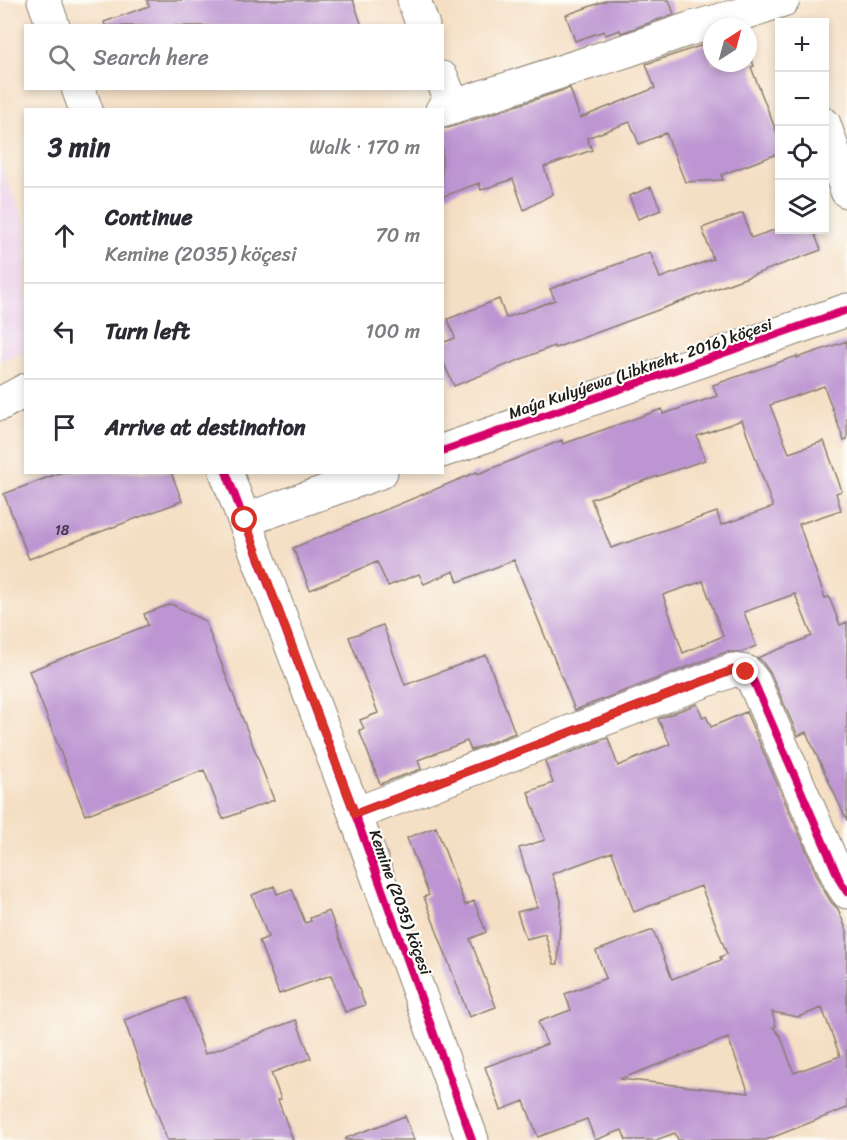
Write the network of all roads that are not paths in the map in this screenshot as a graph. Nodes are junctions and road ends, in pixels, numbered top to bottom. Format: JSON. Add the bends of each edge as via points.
{"nodes":[{"id":1,"x":44,"y":0,"type":"edge"},
{"id":2,"x":414,"y":0,"type":"edge"},
{"id":3,"x":783,"y":0,"type":"edge"},
{"id":4,"x":789,"y":18,"type":"edge"},
{"id":5,"x":52,"y":24,"type":"edge"},
{"id":6,"x":422,"y":24,"type":"edge"},
{"id":7,"x":79,"y":90,"type":"edge"},
{"id":8,"x":446,"y":98,"type":"edge"},
{"id":9,"x":85,"y":108,"type":"edge"},
{"id":10,"x":826,"y":126,"type":"edge"},
{"id":11,"x":847,"y":191,"type":"edge"},
{"id":12,"x":847,"y":310,"type":"edge"},
{"id":13,"x":24,"y":391,"type":"edge"},
{"id":14,"x":0,"y":404,"type":"edge"},
{"id":15,"x":444,"y":450,"type":"edge"},
{"id":16,"x":227,"y":474,"type":"edge"},
{"id":17,"x":375,"y":474,"type":"edge"},
{"id":18,"x":245,"y":520,"type":"junction"},
{"id":19,"x":355,"y":814,"type":"junction"},
{"id":20,"x":847,"y":892,"type":"edge"},
{"id":21,"x":472,"y":1140,"type":"edge"}],
"edges":[{"from":1,"to":5,"type":"street"},
{"from":2,"to":6,"type":"street"},
{"from":3,"to":4,"type":"street"},
{"from":3,"to":8,"type":"street","via":[[628,51]]},
{"from":7,"to":9,"type":"street"},
{"from":10,"to":11,"type":"street"},
{"from":12,"to":15,"type":"street","name":"Maýa Kulyýewa (Libkneht, 2016) köçesi"},
{"from":13,"to":14,"type":"street"},
{"from":16,"to":18,"type":"street","name":"Kemine (2035) köçesi"},
{"from":17,"to":18,"type":"street"},
{"from":18,"to":19,"type":"street","name":"Kemine (2035) köçesi"},
{"from":19,"to":20,"type":"street","via":[[733,670],[746,672],[754,682]]},
{"from":19,"to":21,"type":"street","name":"Kemine (2035) köçesi"}]}
